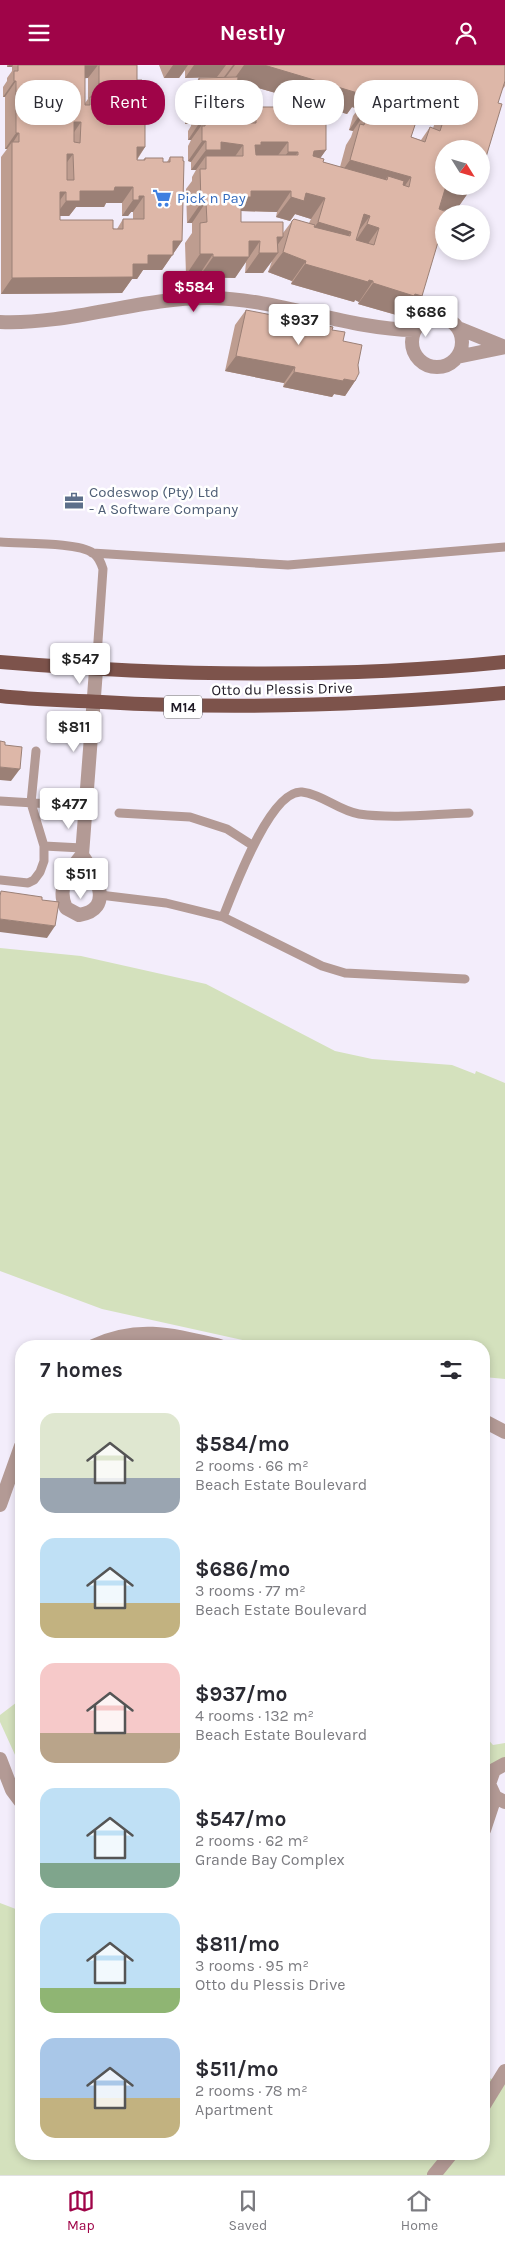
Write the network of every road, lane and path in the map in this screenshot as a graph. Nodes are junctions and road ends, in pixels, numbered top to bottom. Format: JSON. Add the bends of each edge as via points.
{"nodes":[{"id":1,"x":0,"y":322,"type":"edge"},
{"id":2,"x":458,"y":328,"type":"junction"},
{"id":3,"x":392,"y":330,"type":"junction"},
{"id":4,"x":414,"y":330,"type":"junction"},
{"id":5,"x":411,"y":345,"type":"junction"},
{"id":6,"x":457,"y":357,"type":"junction"},
{"id":7,"x":0,"y":542,"type":"edge"},
{"id":8,"x":505,"y":547,"type":"edge"},
{"id":9,"x":92,"y":553,"type":"junction"},
{"id":10,"x":0,"y":662,"type":"edge"},
{"id":11,"x":505,"y":662,"type":"edge"},
{"id":12,"x":96,"y":670,"type":"junction"},
{"id":13,"x":505,"y":693,"type":"edge"},
{"id":14,"x":0,"y":696,"type":"edge"},
{"id":15,"x":93,"y":702,"type":"junction"},
{"id":16,"x":36,"y":751,"type":"dead end"},
{"id":17,"x":0,"y":801,"type":"edge"},
{"id":18,"x":31,"y":803,"type":"junction"},
{"id":19,"x":85,"y":806,"type":"junction"},
{"id":20,"x":118,"y":813,"type":"dead end"},
{"id":21,"x":469,"y":813,"type":"dead end"},
{"id":22,"x":252,"y":845,"type":"junction"},
{"id":23,"x":44,"y":846,"type":"junction"},
{"id":24,"x":82,"y":851,"type":"junction"},
{"id":25,"x":0,"y":880,"type":"edge"},
{"id":26,"x":100,"y":895,"type":"junction"},
{"id":27,"x":223,"y":917,"type":"junction"},
{"id":28,"x":465,"y":979,"type":"dead end"},
{"id":29,"x":111,"y":1340,"type":"edge"},
{"id":30,"x":195,"y":1340,"type":"edge"},
{"id":31,"x":490,"y":1424,"type":"edge"},
{"id":32,"x":505,"y":1432,"type":"edge"},
{"id":33,"x":15,"y":1463,"type":"edge"},
{"id":34,"x":0,"y":1505,"type":"edge"},
{"id":35,"x":0,"y":1759,"type":"edge"},
{"id":36,"x":505,"y":1764,"type":"edge"},
{"id":37,"x":15,"y":1794,"type":"edge"},
{"id":38,"x":502,"y":1801,"type":"edge"},
{"id":39,"x":490,"y":1819,"type":"edge"},
{"id":40,"x":505,"y":2071,"type":"edge"},
{"id":41,"x":490,"y":2095,"type":"edge"},
{"id":42,"x":445,"y":2160,"type":"edge"},
{"id":43,"x":434,"y":2175,"type":"edge"}],
"edges":[{"from":1,"to":3,"type":"street","via":[[48,320],[176,298],[214,298],[278,306]]},
{"from":2,"to":4,"type":"street","via":[[437,316],[427,318]]},
{"from":2,"to":6,"type":"street","via":[[462,342]]},
{"from":2,"to":6,"type":"street","via":[[505,347]]},
{"from":3,"to":4,"type":"street"},
{"from":3,"to":5,"type":"street"},
{"from":4,"to":5,"type":"street"},
{"from":5,"to":6,"type":"street","via":[[414,355],[430,367],[440,367]]},
{"from":7,"to":9,"type":"lane","via":[[63,546]]},
{"from":8,"to":9,"type":"lane","via":[[288,565]]},
{"from":9,"to":12,"type":"lane","via":[[100,559],[103,569]]},
{"from":10,"to":12,"type":"main road","name":"Otto du Plessis Drive","number":"M14"},
{"from":11,"to":12,"type":"main road","name":"Otto du Plessis Drive","number":"M14","via":[[422,669],[246,674]]},
{"from":12,"to":15,"type":"street"},
{"from":13,"to":15,"type":"main road","name":"Otto du Plessis Drive","number":"M14","via":[[407,701],[235,707]]},
{"from":14,"to":15,"type":"main road","name":"Otto du Plessis Drive","number":"M14"},
{"from":15,"to":19,"type":"street"},
{"from":16,"to":18,"type":"lane"},
{"from":17,"to":18,"type":"lane"},
{"from":18,"to":19,"type":"lane"},
{"from":18,"to":23,"type":"lane"},
{"from":19,"to":24,"type":"street"},
{"from":20,"to":22,"type":"lane","via":[[199,819],[227,829]]},
{"from":21,"to":22,"type":"lane","via":[[356,814],[301,792],[284,800]]},
{"from":22,"to":27,"type":"lane"},
{"from":23,"to":24,"type":"lane"},
{"from":23,"to":25,"type":"lane","via":[[44,861],[34,880],[20,883]]},
{"from":24,"to":26,"type":"street","via":[[96,877]]},
{"from":24,"to":26,"type":"street","via":[[65,881],[62,900],[66,907],[79,915],[87,914],[98,903]]},
{"from":26,"to":27,"type":"lane","via":[[166,903]]},
{"from":27,"to":28,"type":"lane","via":[[322,966],[345,973]]},
{"from":29,"to":30,"type":"street","via":[[145,1332]]},
{"from":31,"to":32,"type":"street"},
{"from":33,"to":34,"type":"street"},
{"from":35,"to":37,"type":"street"},
{"from":36,"to":38,"type":"street","via":[[494,1770],[490,1778],[490,1789]]},
{"from":38,"to":39,"type":"street"},
{"from":40,"to":41,"type":"street"},
{"from":42,"to":43,"type":"street"}]}
